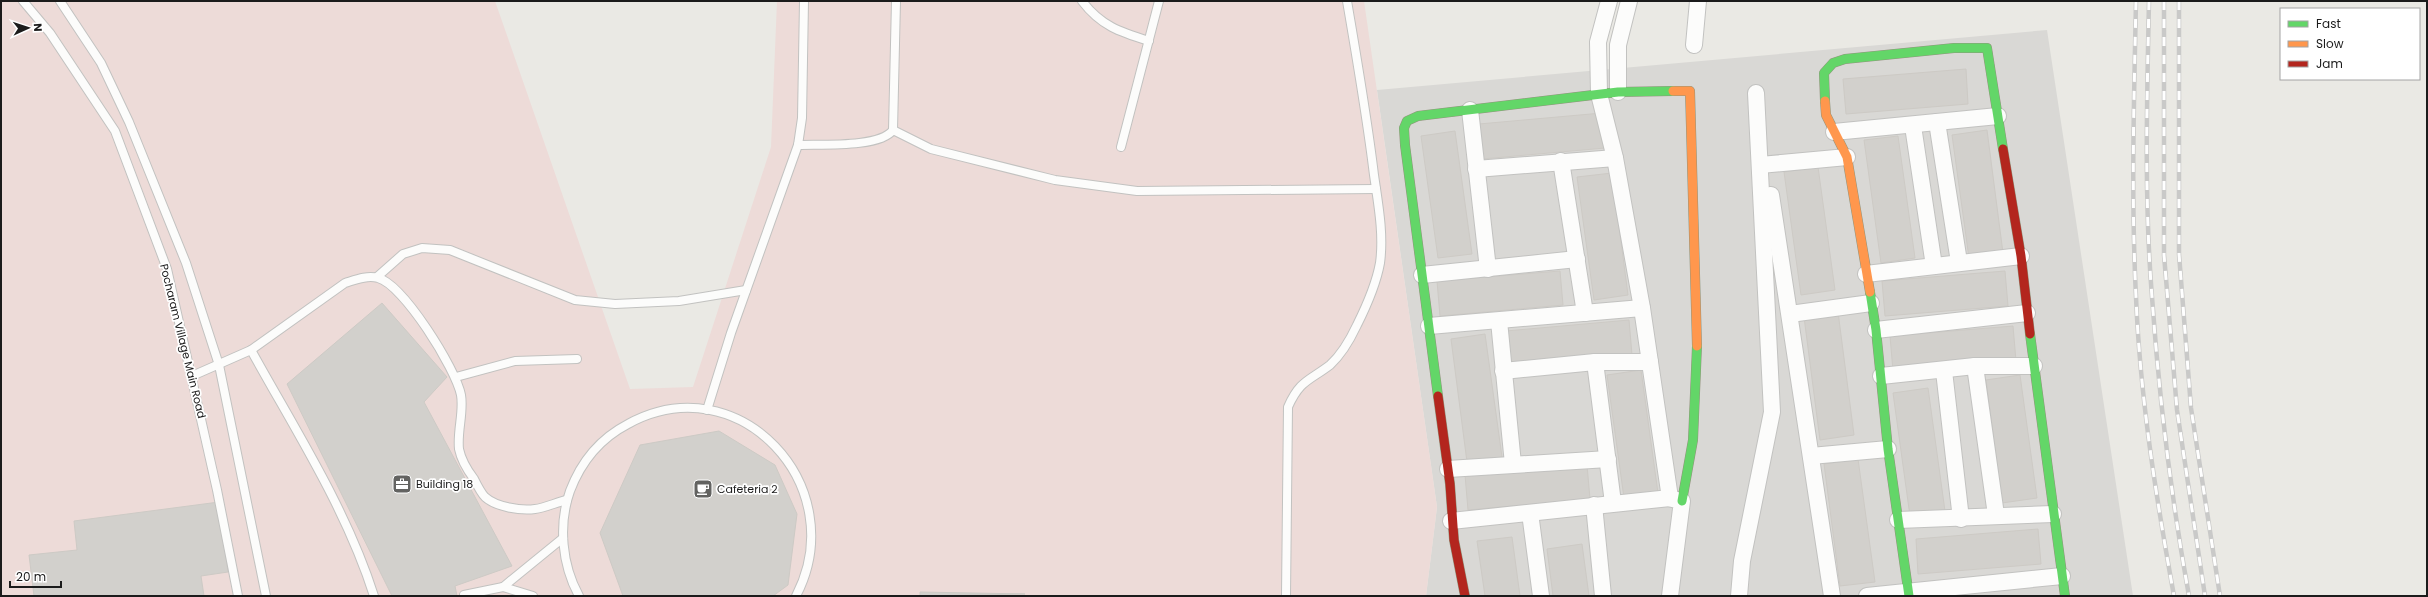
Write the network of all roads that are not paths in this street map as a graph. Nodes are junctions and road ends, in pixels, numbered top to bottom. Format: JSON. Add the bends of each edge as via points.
{"nodes":[{"id":1,"x":23,"y":1,"type":"edge"},
{"id":2,"x":60,"y":1,"type":"edge"},
{"id":3,"x":804,"y":1,"type":"edge"},
{"id":4,"x":896,"y":1,"type":"edge"},
{"id":5,"x":1082,"y":1,"type":"edge"},
{"id":6,"x":1159,"y":1,"type":"edge"},
{"id":7,"x":1347,"y":1,"type":"edge"},
{"id":8,"x":1609,"y":1,"type":"edge"},
{"id":9,"x":1629,"y":1,"type":"edge"},
{"id":10,"x":1698,"y":1,"type":"edge"},
{"id":11,"x":1149,"y":41,"type":"junction"},
{"id":12,"x":1694,"y":45,"type":"dead end"},
{"id":13,"x":1618,"y":92,"type":"junction"},
{"id":14,"x":1756,"y":93,"type":"dead end"},
{"id":15,"x":1599,"y":94,"type":"junction"},
{"id":16,"x":1470,"y":110,"type":"junction"},
{"id":17,"x":1998,"y":116,"type":"junction"},
{"id":18,"x":1937,"y":122,"type":"junction"},
{"id":19,"x":1913,"y":126,"type":"junction"},
{"id":20,"x":893,"y":130,"type":"junction"},
{"id":21,"x":1834,"y":132,"type":"junction"},
{"id":22,"x":798,"y":145,"type":"junction"},
{"id":23,"x":1121,"y":147,"type":"dead end"},
{"id":24,"x":1847,"y":157,"type":"junction"},
{"id":25,"x":1615,"y":158,"type":"junction"},
{"id":26,"x":1562,"y":161,"type":"junction"},
{"id":27,"x":1760,"y":165,"type":"junction"},
{"id":28,"x":1476,"y":169,"type":"junction"},
{"id":29,"x":1376,"y":188,"type":"junction"},
{"id":30,"x":1771,"y":195,"type":"dead end"},
{"id":31,"x":2021,"y":256,"type":"junction"},
{"id":32,"x":1576,"y":259,"type":"junction"},
{"id":33,"x":1959,"y":262,"type":"junction"},
{"id":34,"x":1934,"y":266,"type":"junction"},
{"id":35,"x":1488,"y":269,"type":"junction"},
{"id":36,"x":1866,"y":274,"type":"junction"},
{"id":37,"x":1422,"y":275,"type":"junction"},
{"id":38,"x":378,"y":278,"type":"junction"},
{"id":39,"x":746,"y":290,"type":"junction"},
{"id":40,"x":1871,"y":303,"type":"junction"},
{"id":41,"x":1642,"y":308,"type":"junction"},
{"id":42,"x":1585,"y":313,"type":"junction"},
{"id":43,"x":2027,"y":313,"type":"junction"},
{"id":44,"x":1790,"y":314,"type":"junction"},
{"id":45,"x":1499,"y":321,"type":"junction"},
{"id":46,"x":1429,"y":326,"type":"junction"},
{"id":47,"x":1876,"y":330,"type":"junction"},
{"id":48,"x":251,"y":350,"type":"junction"},
{"id":49,"x":577,"y":359,"type":"dead end"},
{"id":50,"x":1595,"y":362,"type":"junction"},
{"id":51,"x":1650,"y":362,"type":"junction"},
{"id":52,"x":219,"y":364,"type":"junction"},
{"id":53,"x":1975,"y":366,"type":"junction"},
{"id":54,"x":2034,"y":366,"type":"junction"},
{"id":55,"x":1503,"y":371,"type":"junction"},
{"id":56,"x":1944,"y":371,"type":"junction"},
{"id":57,"x":192,"y":376,"type":"junction"},
{"id":58,"x":1881,"y":376,"type":"junction"},
{"id":59,"x":456,"y":377,"type":"junction"},
{"id":60,"x":707,"y":410,"type":"junction"},
{"id":61,"x":1888,"y":449,"type":"junction"},
{"id":62,"x":1811,"y":456,"type":"junction"},
{"id":63,"x":1608,"y":459,"type":"junction"},
{"id":64,"x":1513,"y":464,"type":"junction"},
{"id":65,"x":1448,"y":469,"type":"junction"},
{"id":66,"x":1676,"y":499,"type":"junction"},
{"id":67,"x":567,"y":500,"type":"junction"},
{"id":68,"x":1613,"y":503,"type":"junction"},
{"id":69,"x":1594,"y":505,"type":"junction"},
{"id":70,"x":1530,"y":513,"type":"junction"},
{"id":71,"x":1996,"y":514,"type":"junction"},
{"id":72,"x":2053,"y":514,"type":"junction"},
{"id":73,"x":1961,"y":519,"type":"junction"},
{"id":74,"x":1898,"y":520,"type":"junction"},
{"id":75,"x":1451,"y":521,"type":"junction"},
{"id":76,"x":563,"y":538,"type":"junction"},
{"id":77,"x":2062,"y":576,"type":"junction"},
{"id":78,"x":502,"y":587,"type":"junction"},
{"id":79,"x":1909,"y":594,"type":"edge"},
{"id":80,"x":464,"y":595,"type":"dead end"},
{"id":81,"x":238,"y":596,"type":"edge"},
{"id":82,"x":266,"y":596,"type":"edge"},
{"id":83,"x":372,"y":596,"type":"edge"},
{"id":84,"x":533,"y":596,"type":"edge"},
{"id":85,"x":576,"y":596,"type":"edge"},
{"id":86,"x":796,"y":596,"type":"edge"},
{"id":87,"x":1286,"y":596,"type":"edge"},
{"id":88,"x":1465,"y":596,"type":"edge"},
{"id":89,"x":1541,"y":596,"type":"edge"},
{"id":90,"x":1603,"y":596,"type":"edge"},
{"id":91,"x":1670,"y":596,"type":"edge"},
{"id":92,"x":1739,"y":596,"type":"edge"},
{"id":93,"x":1832,"y":596,"type":"edge"},
{"id":94,"x":1867,"y":596,"type":"edge"},
{"id":95,"x":2065,"y":596,"type":"edge"}],
"edges":[{"from":1,"to":57,"type":"lane","name":"Pocharam Village Main Road","via":[[50,33],[115,131],[167,269]]},
{"from":2,"to":52,"type":"lane","name":"Pocharam Village Main Road","via":[[101,63],[129,122],[186,263]]},
{"from":3,"to":22,"type":"lane","via":[[802,118]]},
{"from":4,"to":20,"type":"lane"},
{"from":5,"to":11,"type":"lane","via":[[1089,11],[1109,27]]},
{"from":6,"to":11,"type":"lane"},
{"from":7,"to":29,"type":"lane","via":[[1367,113]]},
{"from":8,"to":15,"type":"street","via":[[1598,42]]},
{"from":9,"to":13,"type":"street","via":[[1618,45]]},
{"from":10,"to":12,"type":"street"},
{"from":11,"to":23,"type":"lane"},
{"from":13,"to":15,"type":"street"},
{"from":13,"to":66,"type":"street","via":[[1690,91],[1697,358],[1693,440]]},
{"from":14,"to":27,"type":"street"},
{"from":15,"to":16,"type":"street"},
{"from":15,"to":25,"type":"street"},
{"from":16,"to":28,"type":"street"},
{"from":16,"to":37,"type":"street","via":[[1418,116],[1407,121],[1404,128]]},
{"from":17,"to":18,"type":"street"},
{"from":17,"to":21,"type":"street","via":[[1987,48],[1954,48],[1833,62],[1824,73],[1823,87],[1826,115]]},
{"from":17,"to":31,"type":"street"},
{"from":18,"to":19,"type":"street"},
{"from":18,"to":33,"type":"street"},
{"from":19,"to":21,"type":"street"},
{"from":19,"to":34,"type":"street"},
{"from":20,"to":22,"type":"lane","via":[[889,136],[856,143]]},
{"from":20,"to":29,"type":"lane","via":[[931,149],[1055,180],[1137,191]]},
{"from":21,"to":24,"type":"street"},
{"from":22,"to":39,"type":"lane"},
{"from":24,"to":27,"type":"street"},
{"from":24,"to":36,"type":"street"},
{"from":25,"to":26,"type":"street"},
{"from":25,"to":41,"type":"street"},
{"from":26,"to":28,"type":"street"},
{"from":26,"to":32,"type":"street"},
{"from":27,"to":92,"type":"street","via":[[1772,412],[1742,561]]},
{"from":28,"to":35,"type":"street"},
{"from":29,"to":87,"type":"lane","via":[[1381,238],[1380,262],[1371,294],[1349,342],[1330,364],[1303,382],[1288,407]]},
{"from":30,"to":44,"type":"street"},
{"from":31,"to":33,"type":"street"},
{"from":31,"to":43,"type":"street"},
{"from":32,"to":35,"type":"street"},
{"from":32,"to":42,"type":"street"},
{"from":33,"to":34,"type":"street"},
{"from":34,"to":36,"type":"street"},
{"from":35,"to":37,"type":"street"},
{"from":36,"to":40,"type":"street"},
{"from":37,"to":46,"type":"street"},
{"from":38,"to":39,"type":"lane","via":[[403,254],[422,248],[450,250],[575,300],[615,304],[679,301]]},
{"from":38,"to":48,"type":"lane","via":[[362,278],[345,283]]},
{"from":38,"to":59,"type":"lane","via":[[396,291],[430,333]]},
{"from":39,"to":60,"type":"lane"},
{"from":40,"to":44,"type":"street"},
{"from":40,"to":47,"type":"street"},
{"from":41,"to":42,"type":"street"},
{"from":41,"to":51,"type":"street"},
{"from":42,"to":45,"type":"street"},
{"from":43,"to":47,"type":"street"},
{"from":43,"to":54,"type":"street"},
{"from":44,"to":62,"type":"street"},
{"from":45,"to":46,"type":"street"},
{"from":45,"to":55,"type":"street"},
{"from":46,"to":65,"type":"street"},
{"from":47,"to":58,"type":"street"},
{"from":48,"to":52,"type":"lane"},
{"from":48,"to":83,"type":"lane","via":[[330,490],[364,564]]},
{"from":49,"to":59,"type":"lane","via":[[515,361]]},
{"from":50,"to":51,"type":"street"},
{"from":50,"to":55,"type":"street"},
{"from":50,"to":63,"type":"street"},
{"from":51,"to":66,"type":"street"},
{"from":52,"to":57,"type":"lane"},
{"from":52,"to":82,"type":"lane","name":"Pocharam Village Main Road"},
{"from":53,"to":54,"type":"street"},
{"from":53,"to":56,"type":"street"},
{"from":53,"to":71,"type":"street"},
{"from":54,"to":72,"type":"street"},
{"from":55,"to":64,"type":"street"},
{"from":56,"to":58,"type":"street"},
{"from":56,"to":73,"type":"street"},
{"from":57,"to":81,"type":"lane","name":"Pocharam Village Main Road"},
{"from":58,"to":61,"type":"street"},
{"from":59,"to":67,"type":"lane","via":[[461,396],[458,435],[460,452],[469,472],[486,498],[516,508],[536,509]]},
{"from":60,"to":67,"type":"lane","via":[[671,409],[654,413],[620,428],[593,452],[582,466]]},
{"from":60,"to":86,"type":"lane","via":[[742,421],[758,430],[785,456],[801,482],[809,505],[812,542],[804,578]]},
{"from":61,"to":62,"type":"street"},
{"from":61,"to":74,"type":"street"},
{"from":62,"to":93,"type":"street"},
{"from":63,"to":64,"type":"street"},
{"from":63,"to":68,"type":"street"},
{"from":64,"to":65,"type":"street"},
{"from":65,"to":75,"type":"street"},
{"from":66,"to":68,"type":"street"},
{"from":66,"to":91,"type":"street"},
{"from":67,"to":76,"type":"lane"},
{"from":68,"to":69,"type":"street"},
{"from":69,"to":70,"type":"street"},
{"from":69,"to":90,"type":"street"},
{"from":70,"to":75,"type":"street"},
{"from":70,"to":89,"type":"street"},
{"from":71,"to":72,"type":"street"},
{"from":71,"to":73,"type":"street"},
{"from":72,"to":77,"type":"street"},
{"from":73,"to":74,"type":"street"},
{"from":74,"to":79,"type":"street"},
{"from":75,"to":88,"type":"street","via":[[1456,563]]},
{"from":76,"to":78,"type":"lane"},
{"from":76,"to":85,"type":"lane"},
{"from":77,"to":79,"type":"street"},
{"from":77,"to":95,"type":"street"},
{"from":78,"to":80,"type":"lane"},
{"from":78,"to":84,"type":"lane"},
{"from":79,"to":94,"type":"street"}]}
